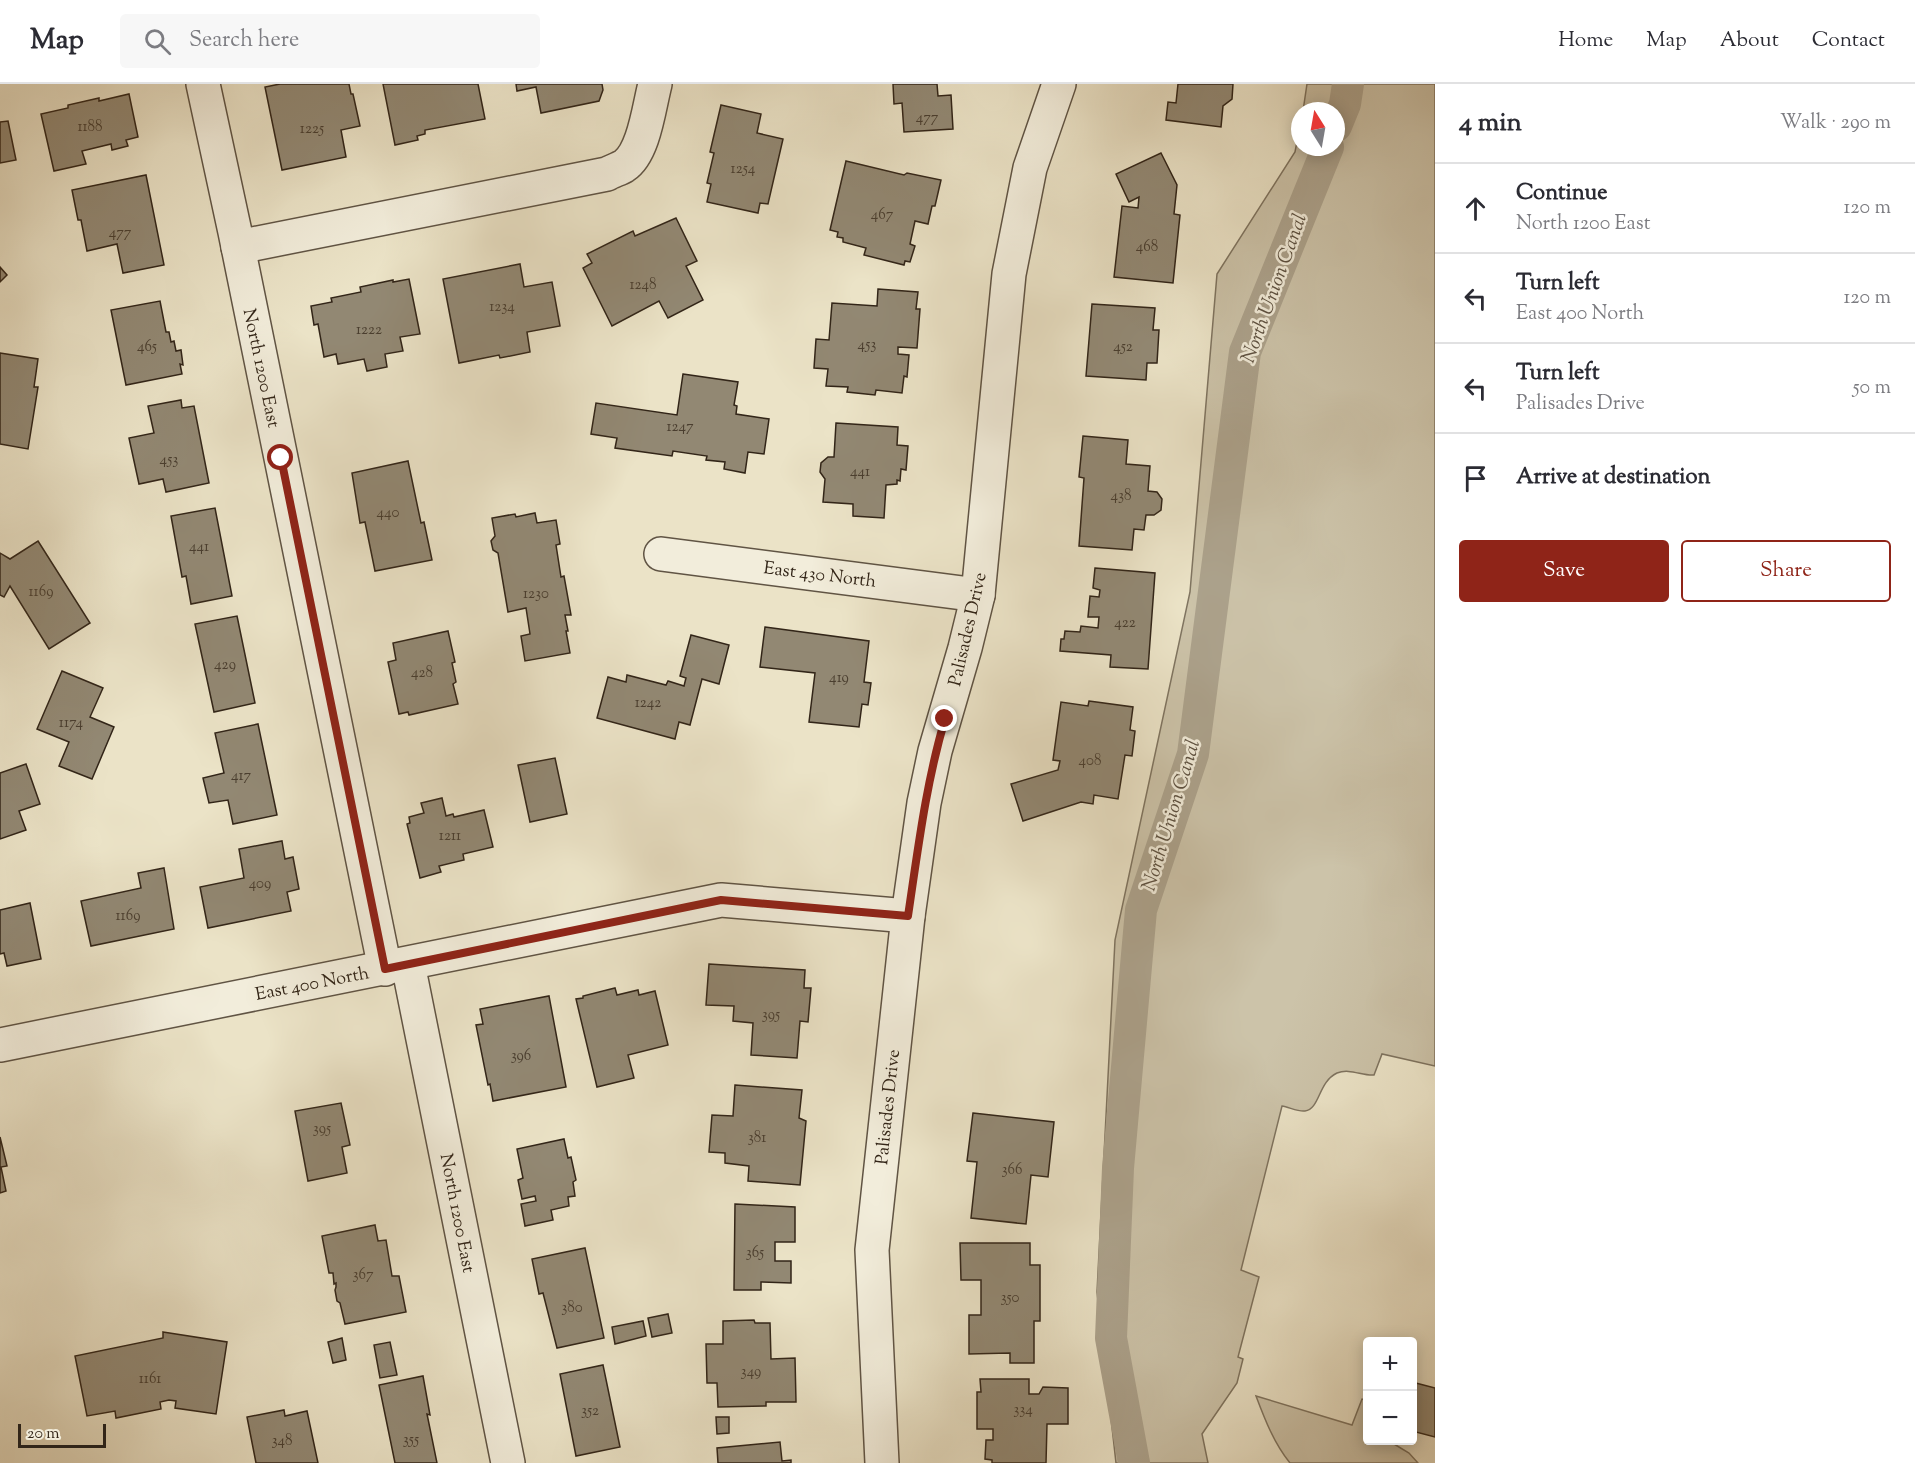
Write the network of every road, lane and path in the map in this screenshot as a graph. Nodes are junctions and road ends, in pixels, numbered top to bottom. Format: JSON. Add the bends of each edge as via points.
{"nodes":[{"id":1,"x":203,"y":84,"type":"edge"},
{"id":2,"x":655,"y":84,"type":"edge"},
{"id":3,"x":1059,"y":84,"type":"edge"},
{"id":4,"x":238,"y":248,"type":"junction"},
{"id":5,"x":661,"y":554,"type":"dead end"},
{"id":6,"x":978,"y":595,"type":"junction"},
{"id":7,"x":908,"y":916,"type":"junction"},
{"id":8,"x":396,"y":967,"type":"junction"},
{"id":9,"x":0,"y":1045,"type":"edge"},
{"id":10,"x":508,"y":1463,"type":"edge"},
{"id":11,"x":882,"y":1463,"type":"edge"}],
"edges":[{"from":1,"to":4,"type":"street","name":"North 1200 East"},
{"from":2,"to":4,"type":"street","via":[[635,154],[625,166],[607,174]]},
{"from":3,"to":6,"type":"street","name":"Palisades Drive","via":[[1030,168],[1009,274]]},
{"from":4,"to":8,"type":"street","name":"North 1200 East"},
{"from":5,"to":6,"type":"street","name":"East 430 North"},
{"from":6,"to":7,"type":"street","name":"Palisades Drive","via":[[935,751]]},
{"from":7,"to":8,"type":"street","name":"East 400 North","via":[[721,900]]},
{"from":7,"to":11,"type":"street","name":"Palisades Drive","via":[[872,1250]]},
{"from":8,"to":9,"type":"street","name":"East 400 North"},
{"from":8,"to":10,"type":"street","name":"North 1200 East"}]}
